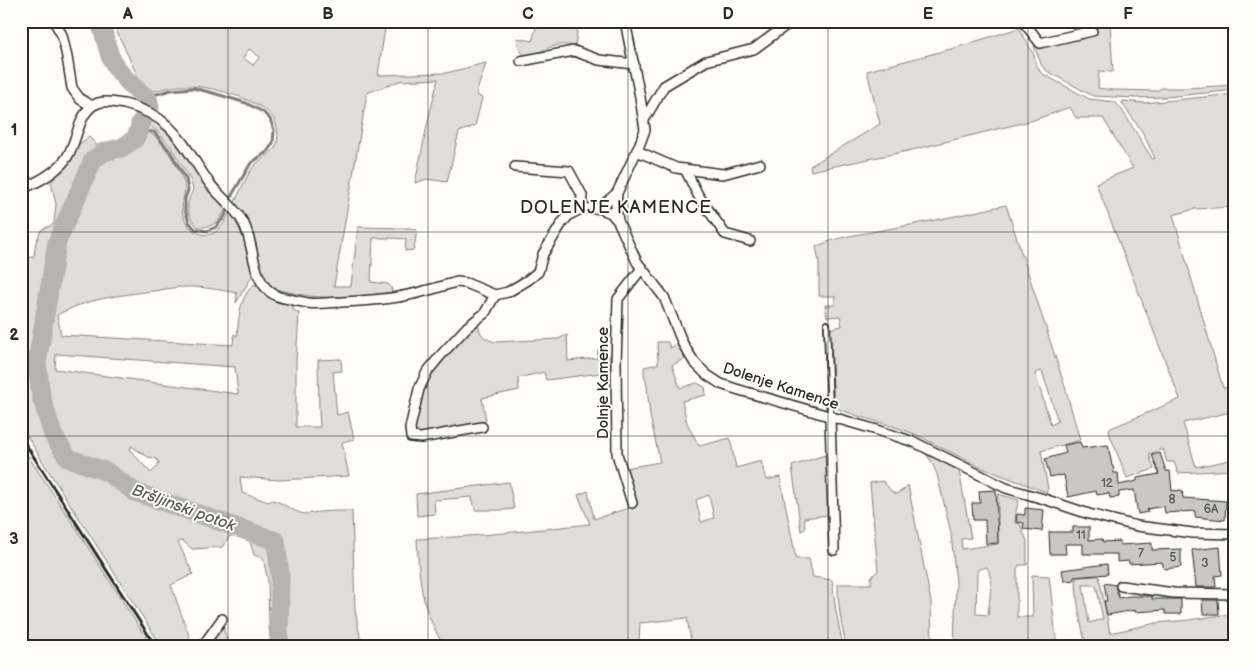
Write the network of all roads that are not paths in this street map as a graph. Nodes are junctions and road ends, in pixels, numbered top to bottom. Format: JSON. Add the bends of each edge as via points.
{"nodes":[{"id":1,"x":54,"y":21,"type":"edge"},
{"id":2,"x":625,"y":21,"type":"edge"},
{"id":3,"x":792,"y":21,"type":"edge"},
{"id":4,"x":1023,"y":21,"type":"edge"},
{"id":5,"x":1092,"y":31,"type":"dead end"},
{"id":6,"x":521,"y":61,"type":"dead end"},
{"id":7,"x":634,"y":64,"type":"junction"},
{"id":8,"x":92,"y":106,"type":"junction"},
{"id":9,"x":644,"y":120,"type":"junction"},
{"id":10,"x":637,"y":151,"type":"junction"},
{"id":11,"x":760,"y":164,"type":"dead end"},
{"id":12,"x":515,"y":167,"type":"dead end"},
{"id":13,"x":685,"y":169,"type":"junction"},
{"id":14,"x":21,"y":189,"type":"edge"},
{"id":15,"x":617,"y":193,"type":"junction"},
{"id":16,"x":599,"y":208,"type":"junction"},
{"id":17,"x":581,"y":209,"type":"junction"},
{"id":18,"x":618,"y":221,"type":"junction"},
{"id":19,"x":750,"y":241,"type":"dead end"},
{"id":20,"x":642,"y":268,"type":"junction"},
{"id":21,"x":495,"y":295,"type":"junction"},
{"id":22,"x":827,"y":324,"type":"dead end"},
{"id":23,"x":830,"y":416,"type":"junction"},
{"id":24,"x":482,"y":427,"type":"dead end"},
{"id":25,"x":632,"y":503,"type":"dead end"},
{"id":26,"x":1235,"y":534,"type":"edge"},
{"id":27,"x":834,"y":550,"type":"dead end"},
{"id":28,"x":1121,"y":586,"type":"dead end"},
{"id":29,"x":1235,"y":594,"type":"edge"},
{"id":30,"x":222,"y":619,"type":"dead end"},
{"id":31,"x":202,"y":647,"type":"edge"}],
"edges":[{"from":1,"to":8,"type":"street","via":[[62,35],[72,88],[80,100]]},
{"from":2,"to":7,"type":"street"},
{"from":3,"to":9,"type":"street","via":[[754,49],[706,61],[664,86]]},
{"from":4,"to":5,"type":"street","via":[[1040,43]]},
{"from":6,"to":7,"type":"street","via":[[574,51],[599,60]]},
{"from":7,"to":9,"type":"street"},
{"from":8,"to":14,"type":"street","via":[[81,123],[66,160]]},
{"from":8,"to":21,"type":"street","via":[[113,102],[141,109],[171,128],[211,185],[244,223],[260,280],[276,296],[309,303],[364,301],[400,297],[457,282]]},
{"from":9,"to":10,"type":"street","via":[[645,130]]},
{"from":10,"to":13,"type":"street"},
{"from":10,"to":15,"type":"street"},
{"from":11,"to":13,"type":"street","via":[[722,174]]},
{"from":12,"to":17,"type":"street","via":[[569,172],[582,194]]},
{"from":13,"to":19,"type":"street","via":[[698,195],[725,234]]},
{"from":15,"to":16,"type":"street"},
{"from":15,"to":18,"type":"street"},
{"from":16,"to":17,"type":"street"},
{"from":16,"to":18,"type":"street","via":[[611,213]]},
{"from":17,"to":21,"type":"street","via":[[568,214],[542,254],[538,272],[508,292]]},
{"from":18,"to":20,"type":"street","name":"Dolenje Kamence"},
{"from":20,"to":23,"type":"street","name":"Dolenje Kamence","via":[[664,297],[694,362],[707,375],[736,389]]},
{"from":20,"to":25,"type":"street","name":"Dolnje Kamence","via":[[618,299],[617,454]]},
{"from":21,"to":24,"type":"street","via":[[485,313],[467,327],[427,372],[419,389],[410,428],[411,437],[421,438]]},
{"from":22,"to":23,"type":"lane"},
{"from":23,"to":26,"type":"street","name":"Dolenje Kamence","via":[[914,442],[1006,488],[1089,514],[1136,526]]},
{"from":23,"to":27,"type":"street"},
{"from":28,"to":29,"type":"street","via":[[1174,593]]},
{"from":30,"to":31,"type":"street"}]}
